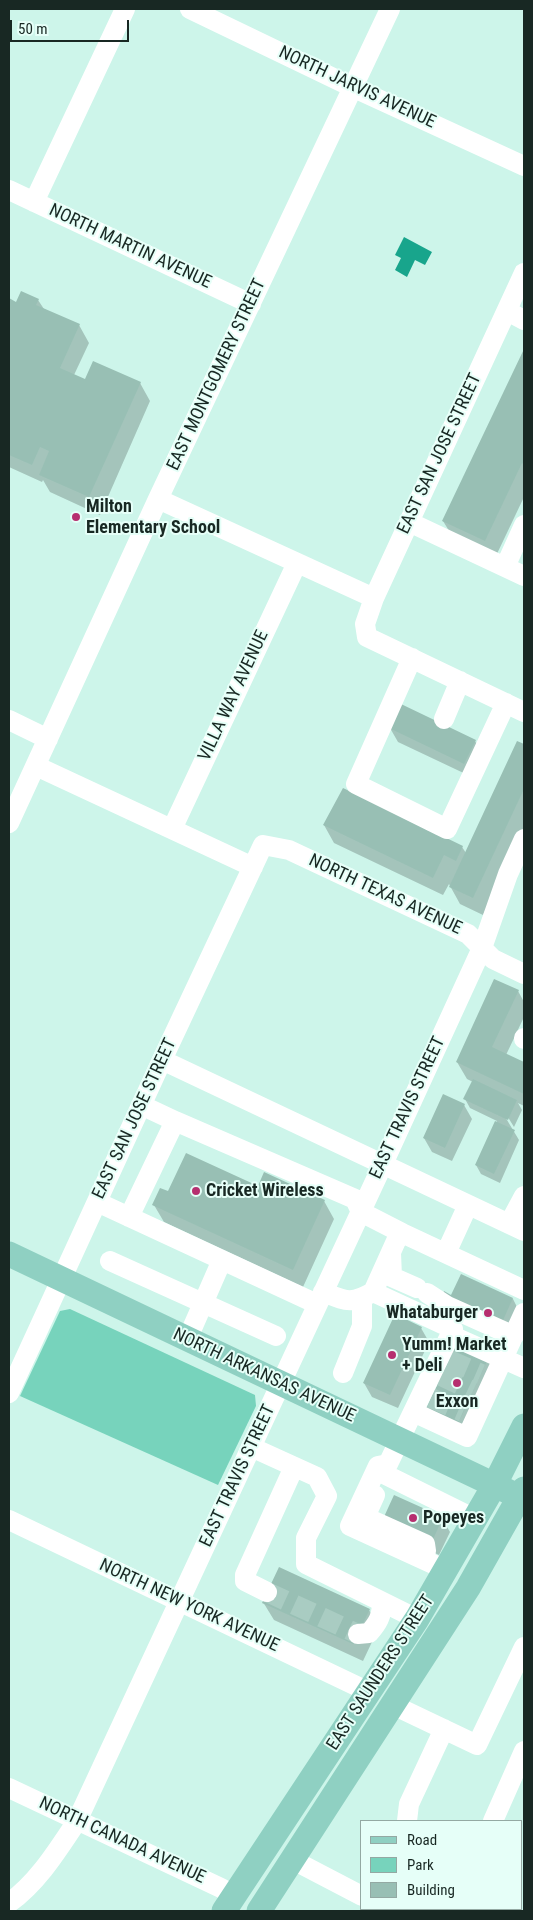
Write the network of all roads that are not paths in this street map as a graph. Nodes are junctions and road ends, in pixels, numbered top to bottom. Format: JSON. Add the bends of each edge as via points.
{"nodes":[{"id":1,"x":124,"y":9,"type":"edge"},
{"id":2,"x":190,"y":9,"type":"edge"},
{"id":3,"x":390,"y":9,"type":"edge"},
{"id":4,"x":352,"y":87,"type":"junction"},
{"id":5,"x":524,"y":166,"type":"edge"},
{"id":6,"x":9,"y":190,"type":"edge"},
{"id":7,"x":34,"y":202,"type":"junction"},
{"id":8,"x":524,"y":274,"type":"edge"},
{"id":9,"x":251,"y":304,"type":"junction"},
{"id":10,"x":515,"y":316,"type":"edge"},
{"id":11,"x":158,"y":499,"type":"junction"},
{"id":12,"x":409,"y":522,"type":"junction"},
{"id":13,"x":524,"y":525,"type":"edge"},
{"id":14,"x":297,"y":563,"type":"junction"},
{"id":15,"x":505,"y":567,"type":"junction"},
{"id":16,"x":524,"y":576,"type":"edge"},
{"id":17,"x":374,"y":598,"type":"junction"},
{"id":18,"x":412,"y":658,"type":"junction"},
{"id":19,"x":460,"y":681,"type":"junction"},
{"id":20,"x":506,"y":703,"type":"junction"},
{"id":21,"x":524,"y":712,"type":"edge"},
{"id":22,"x":444,"y":719,"type":"dead end"},
{"id":23,"x":9,"y":720,"type":"edge"},
{"id":24,"x":48,"y":739,"type":"junction"},
{"id":25,"x":36,"y":766,"type":"junction"},
{"id":26,"x":9,"y":823,"type":"edge"},
{"id":27,"x":172,"y":829,"type":"junction"},
{"id":28,"x":524,"y":839,"type":"edge"},
{"id":29,"x":263,"y":845,"type":"joint"},
{"id":30,"x":519,"y":865,"type":"edge"},
{"id":31,"x":253,"y":867,"type":"junction"},
{"id":32,"x":482,"y":948,"type":"junction"},
{"id":33,"x":524,"y":974,"type":"edge"},
{"id":34,"x":162,"y":1060,"type":"junction"},
{"id":35,"x":141,"y":1105,"type":"junction"},
{"id":36,"x":175,"y":1121,"type":"junction"},
{"id":37,"x":383,"y":1164,"type":"junction"},
{"id":38,"x":524,"y":1196,"type":"edge"},
{"id":39,"x":97,"y":1202,"type":"junction"},
{"id":40,"x":468,"y":1205,"type":"junction"},
{"id":41,"x":361,"y":1212,"type":"junction"},
{"id":42,"x":129,"y":1218,"type":"junction"},
{"id":43,"x":517,"y":1228,"type":"edge"},
{"id":44,"x":402,"y":1233,"type":"junction"},
{"id":45,"x":391,"y":1251,"type":"junction"},
{"id":46,"x":446,"y":1253,"type":"junction"},
{"id":47,"x":9,"y":1254,"type":"edge"},
{"id":48,"x":110,"y":1260,"type":"dead end"},
{"id":49,"x":222,"y":1260,"type":"junction"},
{"id":50,"x":62,"y":1279,"type":"junction"},
{"id":51,"x":524,"y":1290,"type":"edge"},
{"id":52,"x":367,"y":1295,"type":"junction"},
{"id":53,"x":320,"y":1298,"type":"junction"},
{"id":54,"x":203,"y":1303,"type":"junction"},
{"id":55,"x":524,"y":1313,"type":"edge"},
{"id":56,"x":450,"y":1335,"type":"junction"},
{"id":57,"x":276,"y":1336,"type":"dead end"},
{"id":58,"x":514,"y":1336,"type":"junction"},
{"id":59,"x":187,"y":1340,"type":"junction"},
{"id":60,"x":504,"y":1359,"type":"junction"},
{"id":61,"x":524,"y":1368,"type":"edge"},
{"id":62,"x":343,"y":1373,"type":"dead end"},
{"id":63,"x":280,"y":1384,"type":"junction"},
{"id":64,"x":9,"y":1393,"type":"edge"},
{"id":65,"x":413,"y":1412,"type":"junction"},
{"id":66,"x":524,"y":1426,"type":"edge"},
{"id":67,"x":400,"y":1440,"type":"junction"},
{"id":68,"x":251,"y":1447,"type":"junction"},
{"id":69,"x":294,"y":1467,"type":"junction"},
{"id":70,"x":386,"y":1469,"type":"junction"},
{"id":71,"x":495,"y":1484,"type":"junction"},
{"id":72,"x":523,"y":1495,"type":"edge"},
{"id":73,"x":475,"y":1519,"type":"junction"},
{"id":74,"x":9,"y":1520,"type":"edge"},
{"id":75,"x":436,"y":1565,"type":"junction"},
{"id":76,"x":267,"y":1592,"type":"tunnel mouth"},
{"id":77,"x":179,"y":1602,"type":"junction"},
{"id":78,"x":382,"y":1602,"type":"junction"},
{"id":79,"x":417,"y":1619,"type":"junction"},
{"id":80,"x":358,"y":1634,"type":"dead end"},
{"id":81,"x":524,"y":1647,"type":"edge"},
{"id":82,"x":369,"y":1692,"type":"junction"},
{"id":83,"x":394,"y":1706,"type":"junction"},
{"id":84,"x":444,"y":1729,"type":"junction"},
{"id":85,"x":524,"y":1752,"type":"edge"},
{"id":86,"x":9,"y":1788,"type":"edge"},
{"id":87,"x":517,"y":1789,"type":"edge"},
{"id":88,"x":407,"y":1820,"type":"edge"},
{"id":89,"x":494,"y":1820,"type":"edge"},
{"id":90,"x":77,"y":1821,"type":"junction"},
{"id":91,"x":293,"y":1860,"type":"junction"},
{"id":92,"x":360,"y":1895,"type":"edge"},
{"id":93,"x":9,"y":1903,"type":"edge"},
{"id":94,"x":232,"y":1906,"type":"edge"},
{"id":95,"x":259,"y":1911,"type":"edge"}],
"edges":[{"from":1,"to":7,"type":"street"},
{"from":2,"to":4,"type":"street","name":"NORTH JARVIS AVENUE"},
{"from":3,"to":4,"type":"street","name":"EAST MONTGOMERY STREET"},
{"from":4,"to":5,"type":"street","name":"NORTH JARVIS AVENUE"},
{"from":4,"to":9,"type":"street","name":"EAST MONTGOMERY STREET"},
{"from":6,"to":7,"type":"street","name":"NORTH MARTIN AVENUE"},
{"from":7,"to":9,"type":"street","name":"NORTH MARTIN AVENUE"},
{"from":8,"to":10,"type":"street","name":"EAST SAN JOSE STREET"},
{"from":9,"to":11,"type":"street","name":"EAST MONTGOMERY STREET"},
{"from":10,"to":12,"type":"street","name":"EAST SAN JOSE STREET"},
{"from":11,"to":14,"type":"street"},
{"from":11,"to":24,"type":"street","name":"EAST MONTGOMERY STREET"},
{"from":12,"to":15,"type":"street"},
{"from":12,"to":17,"type":"street","name":"EAST SAN JOSE STREET"},
{"from":13,"to":15,"type":"street"},
{"from":14,"to":17,"type":"street"},
{"from":14,"to":27,"type":"street","name":"VILLA WAY AVENUE"},
{"from":15,"to":16,"type":"street"},
{"from":17,"to":18,"type":"street","name":"EAST SAN JOSE STREET","via":[[365,624],[368,637]]},
{"from":18,"to":19,"type":"street"},
{"from":18,"to":20,"type":"street","via":[[356,784],[447,828]]},
{"from":19,"to":20,"type":"street"},
{"from":19,"to":22,"type":"street"},
{"from":20,"to":21,"type":"street"},
{"from":23,"to":24,"type":"street"},
{"from":24,"to":25,"type":"street","name":"EAST MONTGOMERY STREET"},
{"from":25,"to":26,"type":"street","name":"EAST MONTGOMERY STREET"},
{"from":25,"to":27,"type":"street"},
{"from":27,"to":31,"type":"street"},
{"from":28,"to":30,"type":"street","name":"EAST TRAVIS STREET"},
{"from":29,"to":31,"type":"street","name":"EAST SAN JOSE STREET"},
{"from":29,"to":32,"type":"street","name":"NORTH TEXAS AVENUE","via":[[289,850],[468,934]]},
{"from":30,"to":32,"type":"street","name":"EAST TRAVIS STREET"},
{"from":31,"to":34,"type":"street","name":"EAST SAN JOSE STREET"},
{"from":32,"to":33,"type":"street","name":"NORTH TEXAS AVENUE","via":[[493,959]]},
{"from":32,"to":37,"type":"street","name":"EAST TRAVIS STREET"},
{"from":34,"to":35,"type":"street","name":"EAST SAN JOSE STREET"},
{"from":34,"to":37,"type":"street"},
{"from":35,"to":36,"type":"street"},
{"from":35,"to":39,"type":"street","name":"EAST SAN JOSE STREET"},
{"from":36,"to":41,"type":"street","via":[[355,1200]]},
{"from":36,"to":42,"type":"street"},
{"from":37,"to":40,"type":"street"},
{"from":37,"to":41,"type":"street","name":"EAST TRAVIS STREET"},
{"from":38,"to":43,"type":"street"},
{"from":39,"to":42,"type":"street"},
{"from":39,"to":50,"type":"street","name":"EAST SAN JOSE STREET"},
{"from":40,"to":43,"type":"street"},
{"from":40,"to":46,"type":"street"},
{"from":41,"to":44,"type":"street"},
{"from":41,"to":53,"type":"street","name":"EAST TRAVIS STREET"},
{"from":42,"to":49,"type":"street"},
{"from":44,"to":45,"type":"street"},
{"from":44,"to":46,"type":"street"},
{"from":45,"to":52,"type":"street"},
{"from":45,"to":58,"type":"street","via":[[392,1277]]},
{"from":46,"to":51,"type":"street"},
{"from":47,"to":50,"type":"main road","name":"NORTH ARKANSAS AVENUE"},
{"from":48,"to":54,"type":"street"},
{"from":49,"to":53,"type":"street"},
{"from":49,"to":54,"type":"street"},
{"from":50,"to":59,"type":"main road","name":"NORTH ARKANSAS AVENUE"},
{"from":50,"to":64,"type":"street","name":"EAST SAN JOSE STREET"},
{"from":52,"to":53,"type":"street","via":[[347,1302]]},
{"from":52,"to":56,"type":"street","via":[[452,1329]]},
{"from":52,"to":62,"type":"street","via":[[362,1326]]},
{"from":53,"to":63,"type":"street","name":"EAST TRAVIS STREET"},
{"from":54,"to":57,"type":"street"},
{"from":54,"to":59,"type":"street"},
{"from":55,"to":58,"type":"street"},
{"from":56,"to":60,"type":"street"},
{"from":56,"to":65,"type":"street","via":[[441,1366],[426,1396]]},
{"from":58,"to":60,"type":"street"},
{"from":59,"to":63,"type":"main road","name":"NORTH ARKANSAS AVENUE"},
{"from":60,"to":61,"type":"street"},
{"from":60,"to":65,"type":"street","via":[[483,1385],[469,1415],[467,1437]]},
{"from":63,"to":67,"type":"main road","name":"NORTH ARKANSAS AVENUE"},
{"from":63,"to":68,"type":"street","name":"EAST TRAVIS STREET"},
{"from":65,"to":67,"type":"street"},
{"from":66,"to":71,"type":"main road","name":"EAST SAUNDERS STREET"},
{"from":67,"to":70,"type":"street"},
{"from":67,"to":71,"type":"main road","name":"NORTH ARKANSAS AVENUE"},
{"from":68,"to":69,"type":"street"},
{"from":68,"to":77,"type":"street","name":"EAST TRAVIS STREET"},
{"from":69,"to":76,"type":"street","via":[[245,1575],[246,1581]]},
{"from":69,"to":78,"type":"street","via":[[317,1477],[327,1496],[306,1538],[306,1564]]},
{"from":70,"to":73,"type":"street"},
{"from":70,"to":75,"type":"street","via":[[378,1466],[350,1526]]},
{"from":71,"to":72,"type":"main road","name":"NORTH ARKANSAS AVENUE"},
{"from":71,"to":73,"type":"main road","name":"EAST SAUNDERS STREET"},
{"from":72,"to":83,"type":"main road","name":"EAST SAUNDERS STREET"},
{"from":73,"to":75,"type":"main road","name":"EAST SAUNDERS STREET"},
{"from":74,"to":77,"type":"street","name":"NORTH NEW YORK AVENUE"},
{"from":75,"to":79,"type":"main road","name":"EAST SAUNDERS STREET"},
{"from":77,"to":82,"type":"street","name":"NORTH NEW YORK AVENUE"},
{"from":77,"to":90,"type":"street","name":"EAST TRAVIS STREET"},
{"from":78,"to":79,"type":"street"},
{"from":78,"to":80,"type":"street","via":[[380,1619],[375,1627],[369,1633]]},
{"from":79,"to":82,"type":"main road","name":"EAST SAUNDERS STREET"},
{"from":81,"to":84,"type":"street","via":[[477,1745]]},
{"from":82,"to":94,"type":"main road","name":"EAST SAUNDERS STREET"},
{"from":83,"to":84,"type":"street"},
{"from":83,"to":91,"type":"main road","name":"EAST SAUNDERS STREET"},
{"from":84,"to":88,"type":"street","via":[[408,1804]]},
{"from":85,"to":87,"type":"street"},
{"from":86,"to":90,"type":"street","name":"NORTH CANADA AVENUE"},
{"from":87,"to":89,"type":"street"},
{"from":90,"to":93,"type":"street","name":"EAST TRAVIS STREET","via":[[45,1868]]},
{"from":90,"to":94,"type":"street","name":"NORTH CANADA AVENUE","via":[[222,1888]]},
{"from":91,"to":92,"type":"street"},
{"from":91,"to":95,"type":"main road","name":"EAST SAUNDERS STREET"}]}
